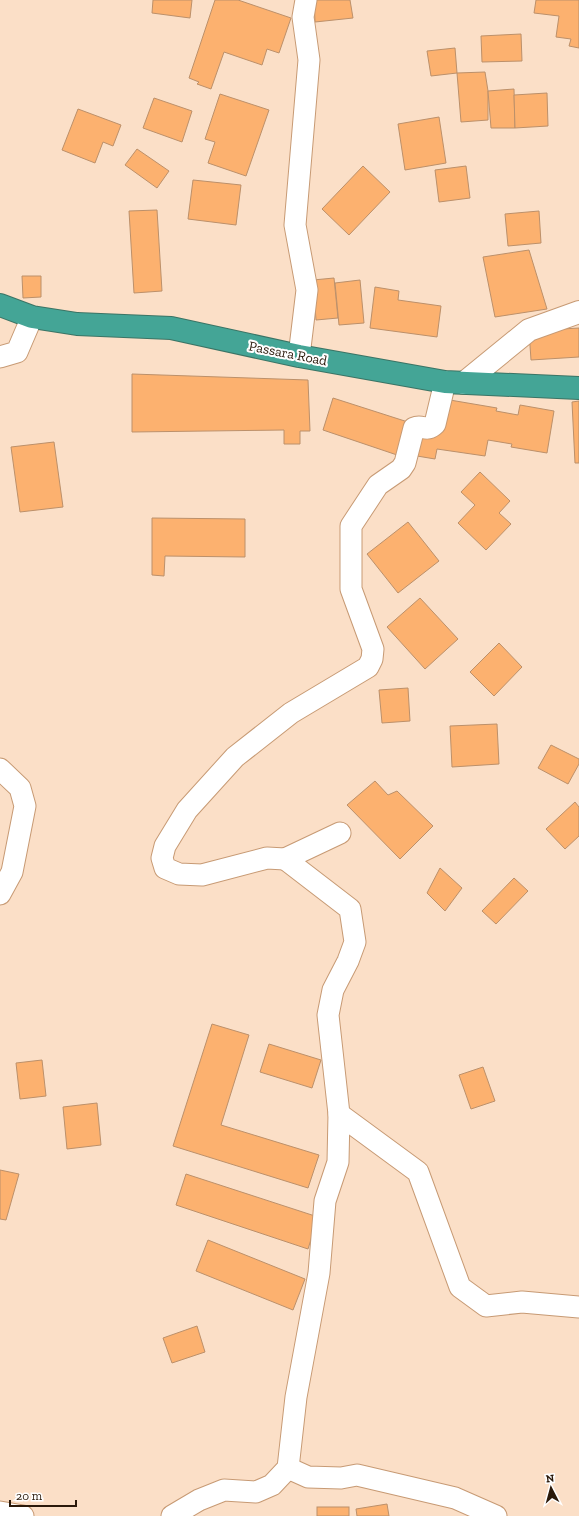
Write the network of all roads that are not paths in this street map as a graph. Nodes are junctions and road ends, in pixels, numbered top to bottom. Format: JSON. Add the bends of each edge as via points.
{"nodes":[{"id":1,"x":306,"y":0,"type":"edge"},
{"id":2,"x":0,"y":305,"type":"edge"},
{"id":3,"x":579,"y":312,"type":"edge"},
{"id":4,"x":32,"y":317,"type":"junction"},
{"id":5,"x":300,"y":356,"type":"junction"},
{"id":6,"x":0,"y":357,"type":"edge"},
{"id":7,"x":454,"y":383,"type":"junction"},
{"id":8,"x":579,"y":388,"type":"edge"},
{"id":9,"x":0,"y":768,"type":"edge"},
{"id":10,"x":340,"y":833,"type":"dead end"},
{"id":11,"x":286,"y":859,"type":"junction"},
{"id":12,"x":0,"y":894,"type":"edge"},
{"id":13,"x":339,"y":1114,"type":"junction"},
{"id":14,"x":579,"y":1307,"type":"edge"},
{"id":15,"x":288,"y":1468,"type":"junction"},
{"id":16,"x":0,"y":1512,"type":"edge"},
{"id":17,"x":23,"y":1516,"type":"edge"},
{"id":18,"x":172,"y":1516,"type":"edge"},
{"id":19,"x":496,"y":1516,"type":"edge"}],
"edges":[{"from":1,"to":5,"type":"street","via":[[302,17],[309,60],[295,225],[307,290]]},
{"from":2,"to":4,"type":"highway","name":"Passara Road"},
{"from":3,"to":7,"type":"street","via":[[529,330]]},
{"from":4,"to":5,"type":"highway","name":"Passara Road","via":[[77,324],[171,328]]},
{"from":4,"to":6,"type":"street","via":[[17,352]]},
{"from":5,"to":7,"type":"highway","name":"Passara Road"},
{"from":7,"to":8,"type":"highway","name":"Passara Road"},
{"from":7,"to":11,"type":"street","via":[[435,424],[427,429],[418,426],[414,428],[405,463],[401,469],[378,485],[351,526],[351,589],[373,649],[368,667],[291,713],[235,757],[187,810],[165,846],[162,858],[165,868],[179,874],[202,875],[267,858]]},
{"from":9,"to":12,"type":"street","via":[[20,788],[25,806],[12,872]]},
{"from":10,"to":11,"type":"street"},
{"from":11,"to":13,"type":"street","via":[[350,909],[355,942],[333,990],[328,1015]]},
{"from":13,"to":14,"type":"street","via":[[418,1172],[460,1287],[486,1306],[522,1302]]},
{"from":13,"to":15,"type":"street","via":[[338,1162],[325,1201],[319,1273],[296,1397]]},
{"from":15,"to":18,"type":"street","via":[[272,1485],[256,1492],[224,1490],[199,1500]]},
{"from":15,"to":19,"type":"street","via":[[308,1477],[341,1478],[358,1474],[454,1498]]},
{"from":16,"to":17,"type":"street"}]}
